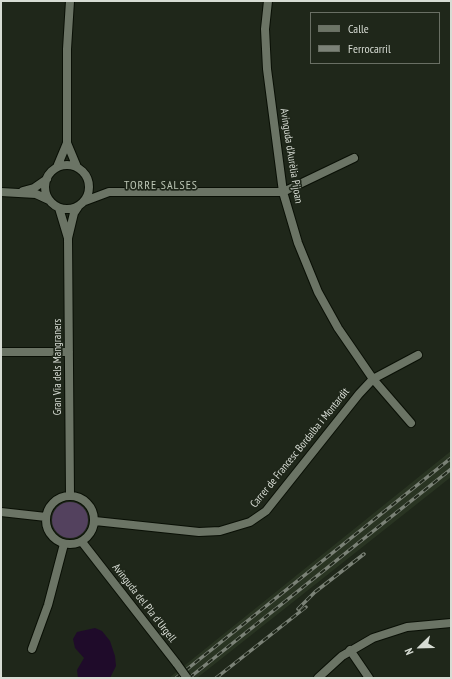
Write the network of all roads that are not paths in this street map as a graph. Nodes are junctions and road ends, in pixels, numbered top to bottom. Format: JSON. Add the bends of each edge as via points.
{"nodes":[{"id":1,"x":70,"y":1,"type":"edge"},
{"id":2,"x":268,"y":1,"type":"edge"},
{"id":3,"x":67,"y":143,"type":"junction"},
{"id":4,"x":354,"y":158,"type":"dead end"},
{"id":5,"x":58,"y":167,"type":"junction"},
{"id":6,"x":77,"y":167,"type":"junction"},
{"id":7,"x":47,"y":179,"type":"junction"},
{"id":8,"x":1,"y":192,"type":"edge"},
{"id":9,"x":18,"y":192,"type":"junction"},
{"id":10,"x":283,"y":192,"type":"junction"},
{"id":11,"x":49,"y":200,"type":"junction"},
{"id":12,"x":81,"y":204,"type":"junction"},
{"id":13,"x":59,"y":208,"type":"junction"},
{"id":14,"x":68,"y":238,"type":"junction"},
{"id":15,"x":1,"y":352,"type":"edge"},
{"id":16,"x":69,"y":352,"type":"junction"},
{"id":17,"x":418,"y":355,"type":"dead end"},
{"id":18,"x":373,"y":379,"type":"junction"},
{"id":19,"x":411,"y":423,"type":"dead end"},
{"id":20,"x":70,"y":496,"type":"junction"},
{"id":21,"x":1,"y":512,"type":"edge"},
{"id":22,"x":46,"y":517,"type":"junction"},
{"id":23,"x":95,"y":521,"type":"junction"},
{"id":24,"x":82,"y":542,"type":"junction"},
{"id":25,"x":64,"y":544,"type":"junction"},
{"id":26,"x":451,"y":623,"type":"edge"},
{"id":27,"x":32,"y":649,"type":"dead end"},
{"id":28,"x":350,"y":650,"type":"junction"},
{"id":29,"x":368,"y":677,"type":"edge"},
{"id":30,"x":187,"y":678,"type":"edge"},
{"id":31,"x":318,"y":678,"type":"edge"}],
"edges":[{"from":1,"to":3,"type":"street","name":"Gran Via dels Mangraners"},
{"from":2,"to":10,"type":"street","name":"Avinguda d'Aurèlia Pijoan","via":[[266,55]]},
{"from":3,"to":5,"type":"street","name":"Gran Via dels Mangraners"},
{"from":3,"to":6,"type":"street","name":"Gran Via dels Mangraners"},
{"from":4,"to":10,"type":"street"},
{"from":5,"to":6,"type":"street"},
{"from":5,"to":7,"type":"street","name":"Gran Via dels Mangraners"},
{"from":6,"to":12,"type":"street","name":"Gran Via dels Mangraners","via":[[86,175],[89,184],[88,195]]},
{"from":7,"to":9,"type":"street","name":"Gran Via dels Mangraners","via":[[34,188]]},
{"from":7,"to":11,"type":"street","via":[[45,190]]},
{"from":8,"to":9,"type":"street"},
{"from":9,"to":11,"type":"street","via":[[36,194]]},
{"from":10,"to":12,"type":"street","via":[[109,192]]},
{"from":10,"to":18,"type":"street","name":"Avinguda d'Aurèlia Pijoan","via":[[298,243],[318,292],[341,333]]},
{"from":11,"to":13,"type":"street"},
{"from":12,"to":13,"type":"street","via":[[68,210]]},
{"from":12,"to":14,"type":"street","name":"Gran Via dels Mangraners","via":[[74,213]]},
{"from":13,"to":14,"type":"street","name":"Gran Via dels Mangraners"},
{"from":14,"to":16,"type":"street","name":"Gran Via dels Mangraners"},
{"from":15,"to":16,"type":"street"},
{"from":16,"to":20,"type":"street","name":"Gran Via dels Mangraners"},
{"from":17,"to":18,"type":"street","name":"Carrer de Francesc Bordalba i Montardit"},
{"from":18,"to":19,"type":"street","name":"Avinguda d'Aurèlia Pijoan"},
{"from":18,"to":23,"type":"street","name":"Carrer de Francesc Bordalba i Montardit","via":[[266,511],[250,522],[220,531],[199,532]]},
{"from":20,"to":22,"type":"street","via":[[54,502]]},
{"from":20,"to":23,"type":"street","via":[[88,503]]},
{"from":21,"to":22,"type":"street"},
{"from":22,"to":25,"type":"street","via":[[50,534]]},
{"from":23,"to":24,"type":"street","via":[[91,533]]},
{"from":24,"to":25,"type":"street"},
{"from":24,"to":30,"type":"street","name":"Avinguda del Pla d'Urgell","bridge":true},
{"from":25,"to":27,"type":"street","via":[[48,605]]},
{"from":26,"to":28,"type":"street","via":[[400,629],[373,638]]},
{"from":28,"to":29,"type":"street"},
{"from":28,"to":31,"type":"street"}]}
